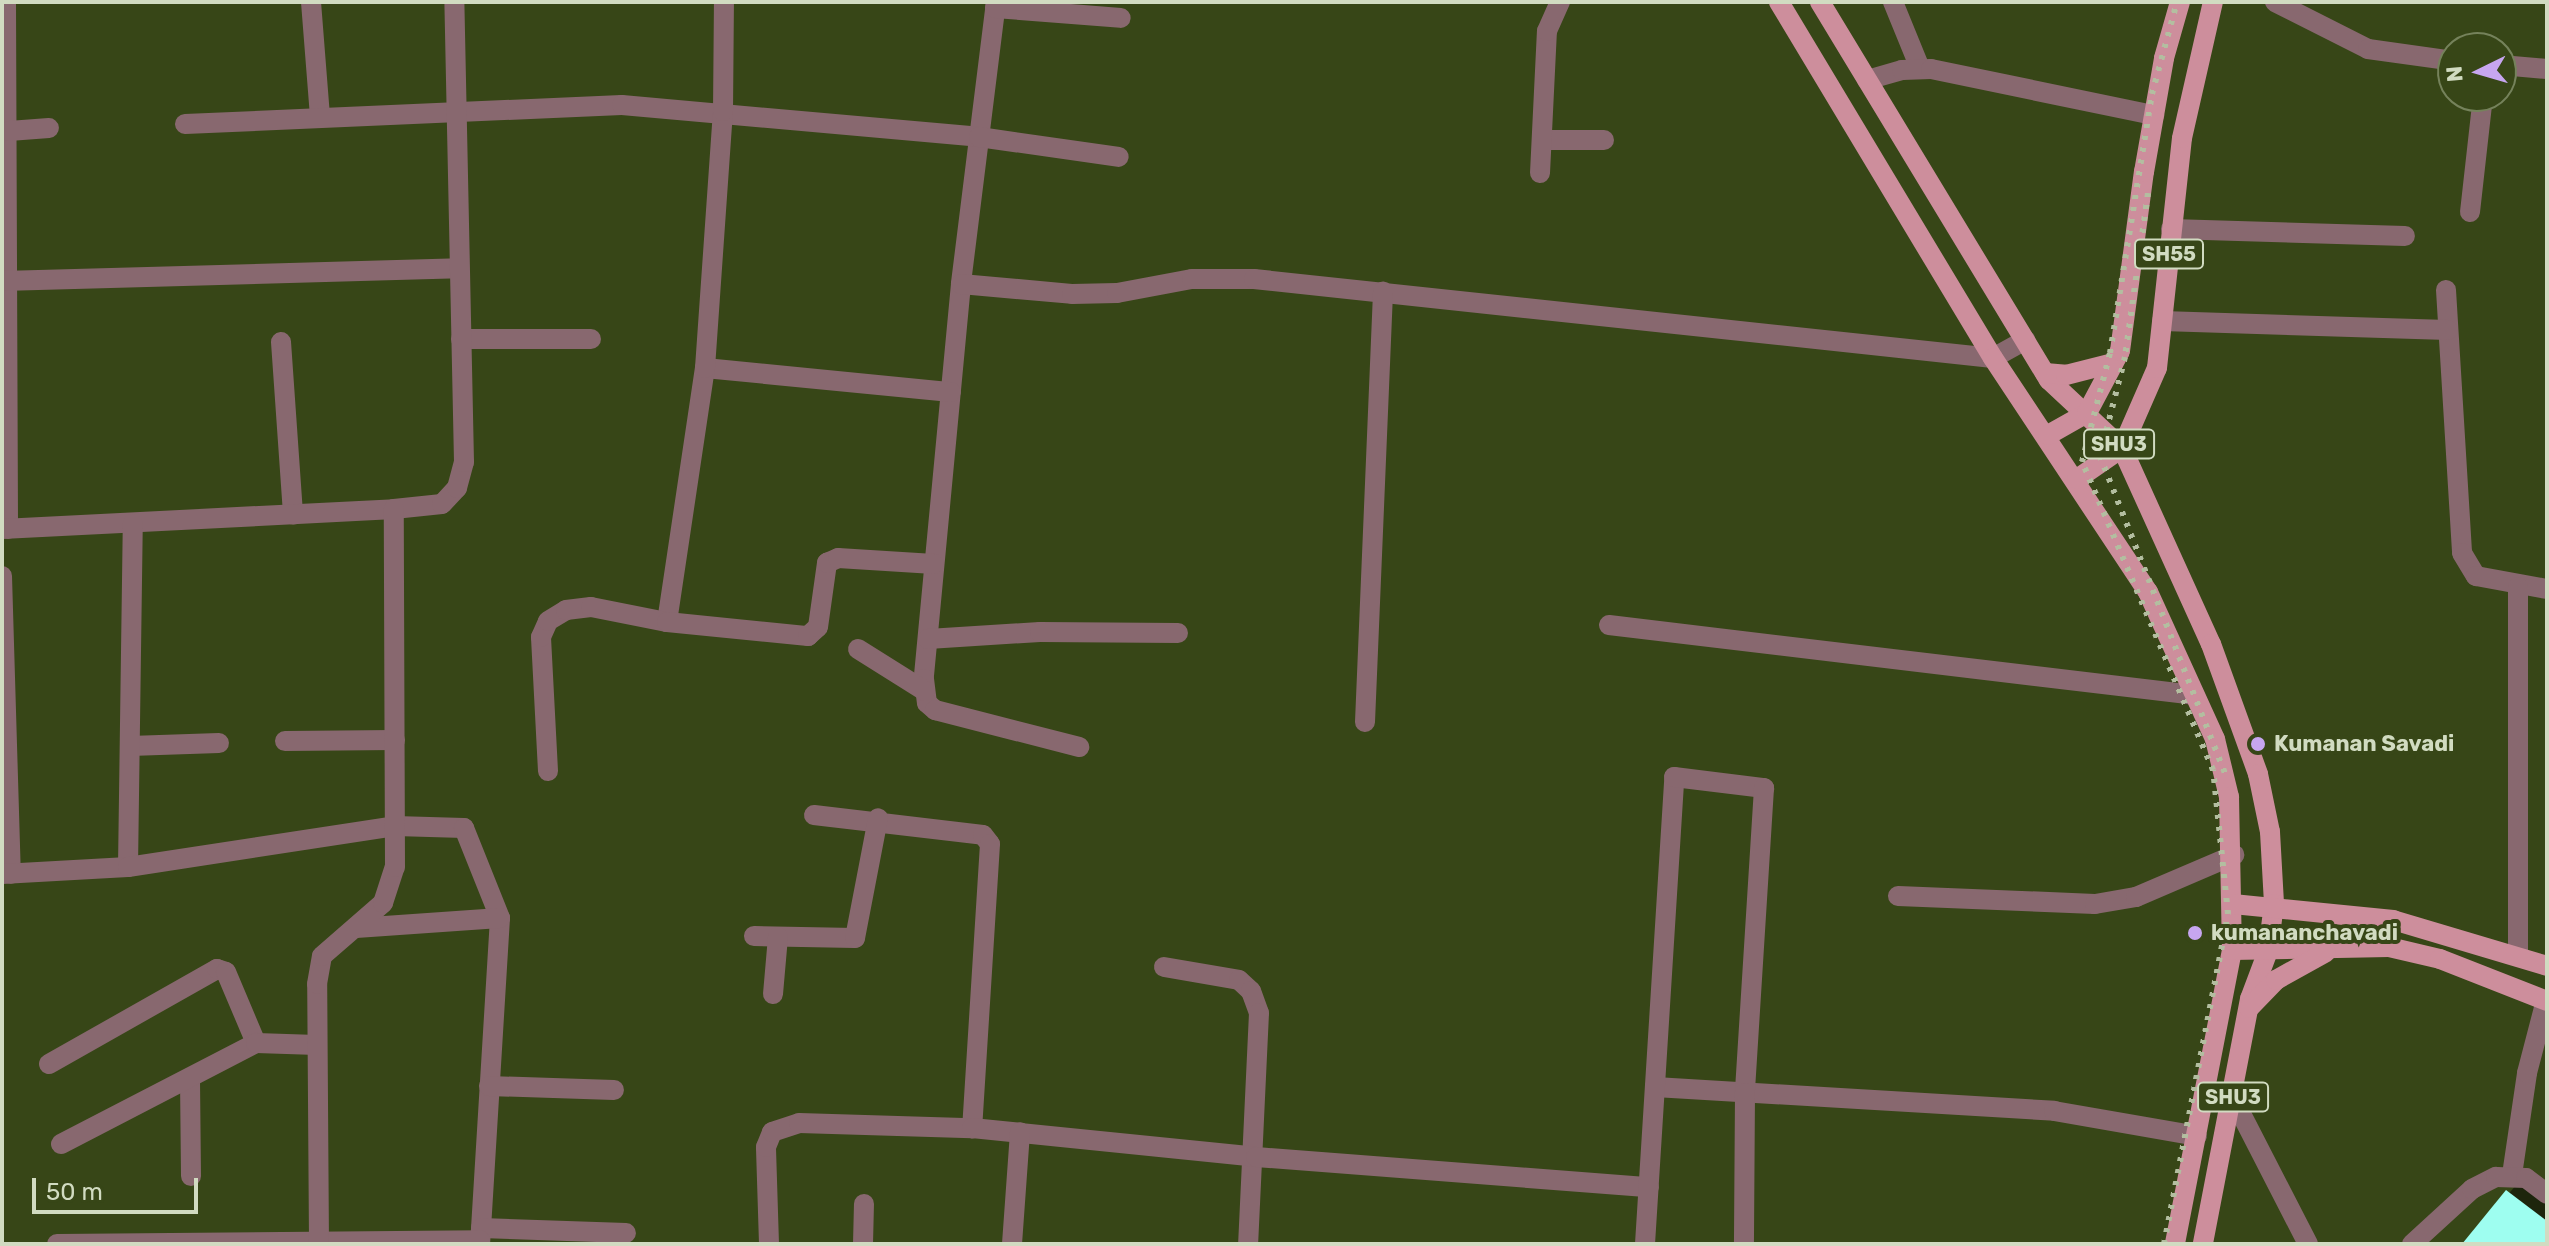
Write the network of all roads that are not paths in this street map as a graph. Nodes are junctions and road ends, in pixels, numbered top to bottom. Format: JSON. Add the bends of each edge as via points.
{"nodes":[{"id":1,"x":6,"y":2,"type":"edge"},
{"id":2,"x":311,"y":2,"type":"edge"},
{"id":3,"x":454,"y":2,"type":"edge"},
{"id":4,"x":724,"y":2,"type":"edge"},
{"id":5,"x":1560,"y":2,"type":"edge"},
{"id":6,"x":1779,"y":2,"type":"edge"},
{"id":7,"x":1820,"y":2,"type":"edge"},
{"id":8,"x":1893,"y":2,"type":"edge"},
{"id":9,"x":2180,"y":2,"type":"edge"},
{"id":10,"x":2213,"y":2,"type":"edge"},
{"id":11,"x":2275,"y":2,"type":"edge"},
{"id":12,"x":995,"y":5,"type":"edge"},
{"id":13,"x":1121,"y":18,"type":"dead end"},
{"id":14,"x":2437,"y":59,"type":"edge"},
{"id":15,"x":2517,"y":66,"type":"edge"},
{"id":16,"x":1920,"y":68,"type":"junction"},
{"id":17,"x":2547,"y":69,"type":"edge"},
{"id":18,"x":1867,"y":80,"type":"junction"},
{"id":19,"x":723,"y":111,"type":"junction"},
{"id":20,"x":456,"y":112,"type":"junction"},
{"id":21,"x":2481,"y":112,"type":"edge"},
{"id":22,"x":2154,"y":115,"type":"junction"},
{"id":23,"x":320,"y":116,"type":"junction"},
{"id":24,"x":185,"y":124,"type":"dead end"},
{"id":25,"x":49,"y":128,"type":"dead end"},
{"id":26,"x":9,"y":131,"type":"junction"},
{"id":27,"x":979,"y":137,"type":"junction"},
{"id":28,"x":1542,"y":140,"type":"junction"},
{"id":29,"x":1604,"y":140,"type":"dead end"},
{"id":30,"x":1119,"y":157,"type":"dead end"},
{"id":31,"x":1540,"y":173,"type":"dead end"},
{"id":32,"x":2470,"y":212,"type":"dead end"},
{"id":33,"x":2171,"y":229,"type":"junction"},
{"id":34,"x":2405,"y":236,"type":"dead end"},
{"id":35,"x":459,"y":268,"type":"junction"},
{"id":36,"x":4,"y":281,"type":"edge"},
{"id":37,"x":961,"y":284,"type":"junction"},
{"id":38,"x":2446,"y":290,"type":"dead end"},
{"id":39,"x":1383,"y":291,"type":"junction"},
{"id":40,"x":2162,"y":321,"type":"junction"},
{"id":41,"x":2448,"y":330,"type":"junction"},
{"id":42,"x":461,"y":339,"type":"junction"},
{"id":43,"x":591,"y":339,"type":"dead end"},
{"id":44,"x":2025,"y":340,"type":"junction"},
{"id":45,"x":281,"y":342,"type":"dead end"},
{"id":46,"x":1993,"y":358,"type":"junction"},
{"id":47,"x":2113,"y":363,"type":"junction"},
{"id":48,"x":705,"y":368,"type":"junction"},
{"id":49,"x":2045,"y":373,"type":"junction"},
{"id":50,"x":951,"y":392,"type":"junction"},
{"id":51,"x":2087,"y":413,"type":"junction"},
{"id":52,"x":2048,"y":435,"type":"junction"},
{"id":53,"x":2122,"y":448,"type":"junction"},
{"id":54,"x":2077,"y":479,"type":"junction"},
{"id":55,"x":394,"y":509,"type":"junction"},
{"id":56,"x":293,"y":515,"type":"junction"},
{"id":57,"x":133,"y":524,"type":"junction"},
{"id":58,"x":5,"y":529,"type":"edge"},
{"id":59,"x":934,"y":564,"type":"junction"},
{"id":60,"x":2,"y":576,"type":"edge"},
{"id":61,"x":2518,"y":587,"type":"junction"},
{"id":62,"x":2547,"y":589,"type":"edge"},
{"id":63,"x":667,"y":622,"type":"junction"},
{"id":64,"x":1609,"y":625,"type":"dead end"},
{"id":65,"x":1178,"y":633,"type":"dead end"},
{"id":66,"x":928,"y":639,"type":"junction"},
{"id":67,"x":858,"y":649,"type":"dead end"},
{"id":68,"x":925,"y":691,"type":"junction"},
{"id":69,"x":2194,"y":695,"type":"junction"},
{"id":70,"x":1365,"y":722,"type":"dead end"},
{"id":71,"x":395,"y":740,"type":"junction"},
{"id":72,"x":285,"y":741,"type":"dead end"},
{"id":73,"x":219,"y":743,"type":"dead end"},
{"id":74,"x":130,"y":746,"type":"junction"},
{"id":75,"x":1079,"y":747,"type":"dead end"},
{"id":76,"x":548,"y":771,"type":"dead end"},
{"id":77,"x":814,"y":815,"type":"dead end"},
{"id":78,"x":878,"y":818,"type":"junction"},
{"id":79,"x":395,"y":826,"type":"junction"},
{"id":80,"x":2234,"y":855,"type":"junction"},
{"id":81,"x":128,"y":867,"type":"junction"},
{"id":82,"x":6,"y":874,"type":"edge"},
{"id":83,"x":1898,"y":896,"type":"dead end"},
{"id":84,"x":2233,"y":904,"type":"junction"},
{"id":85,"x":2274,"y":904,"type":"junction"},
{"id":86,"x":500,"y":918,"type":"junction"},
{"id":87,"x":356,"y":928,"type":"junction"},
{"id":88,"x":754,"y":936,"type":"dead end"},
{"id":89,"x":778,"y":937,"type":"junction"},
{"id":90,"x":2345,"y":945,"type":"junction"},
{"id":91,"x":2232,"y":950,"type":"junction"},
{"id":92,"x":2268,"y":951,"type":"junction"},
{"id":93,"x":2518,"y":953,"type":"junction"},
{"id":94,"x":2547,"y":966,"type":"edge"},
{"id":95,"x":1164,"y":967,"type":"dead end"},
{"id":96,"x":773,"y":994,"type":"dead end"},
{"id":97,"x":2547,"y":1000,"type":"edge"},
{"id":98,"x":2248,"y":1009,"type":"junction"},
{"id":99,"x":256,"y":1043,"type":"junction"},
{"id":100,"x":317,"y":1045,"type":"junction"},
{"id":101,"x":49,"y":1064,"type":"dead end"},
{"id":102,"x":190,"y":1080,"type":"junction"},
{"id":103,"x":489,"y":1086,"type":"junction"},
{"id":104,"x":1655,"y":1087,"type":"junction"},
{"id":105,"x":614,"y":1090,"type":"dead end"},
{"id":106,"x":1745,"y":1093,"type":"junction"},
{"id":107,"x":2233,"y":1098,"type":"junction"},
{"id":108,"x":972,"y":1128,"type":"junction"},
{"id":109,"x":1020,"y":1132,"type":"junction"},
{"id":110,"x":2197,"y":1136,"type":"junction"},
{"id":111,"x":61,"y":1144,"type":"dead end"},
{"id":112,"x":1256,"y":1157,"type":"junction"},
{"id":113,"x":2512,"y":1175,"type":"junction"},
{"id":114,"x":191,"y":1176,"type":"dead end"},
{"id":115,"x":1649,"y":1187,"type":"junction"},
{"id":116,"x":2547,"y":1194,"type":"edge"},
{"id":117,"x":864,"y":1204,"type":"dead end"},
{"id":118,"x":626,"y":1233,"type":"dead end"},
{"id":119,"x":480,"y":1237,"type":"edge"},
{"id":120,"x":178,"y":1242,"type":"edge"},
{"id":121,"x":319,"y":1243,"type":"edge"},
{"id":122,"x":57,"y":1244,"type":"edge"},
{"id":123,"x":769,"y":1244,"type":"edge"},
{"id":124,"x":863,"y":1244,"type":"edge"},
{"id":125,"x":1012,"y":1244,"type":"edge"},
{"id":126,"x":1248,"y":1244,"type":"edge"},
{"id":127,"x":1645,"y":1244,"type":"edge"},
{"id":128,"x":1744,"y":1244,"type":"edge"},
{"id":129,"x":2175,"y":1244,"type":"edge"},
{"id":130,"x":2203,"y":1244,"type":"edge"},
{"id":131,"x":2308,"y":1244,"type":"edge"},
{"id":132,"x":2412,"y":1244,"type":"edge"}],
"edges":[{"from":1,"to":26,"type":"street"},
{"from":2,"to":23,"type":"street"},
{"from":3,"to":20,"type":"street"},
{"from":4,"to":19,"type":"street"},
{"from":5,"to":28,"type":"street","via":[[1549,18]]},
{"from":6,"to":46,"type":"main road","number":"SHU3"},
{"from":7,"to":18,"type":"main road","number":"SHU3"},
{"from":8,"to":16,"type":"street"},
{"from":9,"to":22,"type":"main road","number":"SH55"},
{"from":10,"to":33,"type":"main road","number":"SH55","via":[[2182,138]]},
{"from":11,"to":14,"type":"street","via":[[2368,49]]},
{"from":12,"to":13,"type":"street"},
{"from":12,"to":27,"type":"street"},
{"from":15,"to":17,"type":"street"},
{"from":16,"to":18,"type":"street"},
{"from":16,"to":22,"type":"street"},
{"from":18,"to":44,"type":"main road","number":"SHU3"},
{"from":19,"to":20,"type":"street","via":[[622,105]]},
{"from":19,"to":27,"type":"street"},
{"from":19,"to":48,"type":"street"},
{"from":20,"to":23,"type":"street"},
{"from":20,"to":35,"type":"street"},
{"from":21,"to":32,"type":"street"},
{"from":22,"to":47,"type":"main road","number":"SH55","via":[[2120,351]]},
{"from":23,"to":24,"type":"street"},
{"from":25,"to":26,"type":"street"},
{"from":26,"to":36,"type":"street"},
{"from":27,"to":30,"type":"street"},
{"from":27,"to":37,"type":"street"},
{"from":28,"to":29,"type":"street"},
{"from":28,"to":31,"type":"street"},
{"from":33,"to":34,"type":"street"},
{"from":33,"to":40,"type":"main road","number":"SH55"},
{"from":35,"to":36,"type":"street"},
{"from":35,"to":42,"type":"street"},
{"from":36,"to":58,"type":"street"},
{"from":37,"to":39,"type":"street","via":[[1072,294],[1117,293],[1192,279],[1254,279]]},
{"from":37,"to":50,"type":"street"},
{"from":38,"to":41,"type":"street"},
{"from":39,"to":46,"type":"street"},
{"from":39,"to":70,"type":"street"},
{"from":40,"to":41,"type":"street"},
{"from":40,"to":53,"type":"main road","number":"SH55","via":[[2157,368]]},
{"from":41,"to":61,"type":"street","via":[[2462,553],[2476,576]]},
{"from":42,"to":43,"type":"street"},
{"from":42,"to":55,"type":"street","via":[[464,462],[457,488],[442,504]]},
{"from":44,"to":46,"type":"street"},
{"from":44,"to":49,"type":"main road","number":"SHU3"},
{"from":45,"to":56,"type":"street"},
{"from":46,"to":52,"type":"main road","number":"SHU3"},
{"from":47,"to":49,"type":"main road","via":[[2066,375]]},
{"from":47,"to":51,"type":"main road","number":"SH55"},
{"from":48,"to":50,"type":"street"},
{"from":48,"to":63,"type":"street"},
{"from":49,"to":51,"type":"main road","number":"SHU3"},
{"from":50,"to":59,"type":"street"},
{"from":51,"to":52,"type":"main road"},
{"from":51,"to":53,"type":"main road","number":"SHU3"},
{"from":52,"to":54,"type":"main road","number":"SHU3"},
{"from":53,"to":54,"type":"main road"},
{"from":53,"to":85,"type":"main road","number":"SHU3","via":[[2211,644],[2258,774],[2270,832]]},
{"from":54,"to":69,"type":"main road","number":"SHU3","via":[[2148,592]]},
{"from":55,"to":56,"type":"street"},
{"from":55,"to":71,"type":"street"},
{"from":56,"to":57,"type":"street"},
{"from":57,"to":58,"type":"street"},
{"from":57,"to":74,"type":"street"},
{"from":59,"to":63,"type":"street","via":[[838,558],[827,563],[818,627],[808,636]]},
{"from":59,"to":66,"type":"street"},
{"from":60,"to":82,"type":"street"},
{"from":61,"to":62,"type":"street"},
{"from":61,"to":93,"type":"street"},
{"from":63,"to":76,"type":"street","via":[[591,607],[566,610],[548,621],[540,654]]},
{"from":64,"to":69,"type":"street"},
{"from":65,"to":66,"type":"street","via":[[1040,632]]},
{"from":66,"to":68,"type":"street"},
{"from":67,"to":68,"type":"street"},
{"from":68,"to":75,"type":"street","via":[[935,710]]},
{"from":69,"to":80,"type":"main road","number":"SHU3","via":[[2215,739],[2229,797]]},
{"from":71,"to":72,"type":"street"},
{"from":71,"to":79,"type":"street"},
{"from":73,"to":74,"type":"street"},
{"from":74,"to":81,"type":"street"},
{"from":77,"to":78,"type":"street"},
{"from":78,"to":89,"type":"street","via":[[855,938]]},
{"from":78,"to":108,"type":"street","via":[[983,835],[990,844]]},
{"from":79,"to":81,"type":"street"},
{"from":79,"to":86,"type":"street","via":[[464,828]]},
{"from":79,"to":87,"type":"street","via":[[391,886],[383,903]]},
{"from":80,"to":83,"type":"street","via":[[2136,897],[2095,904]]},
{"from":80,"to":84,"type":"main road","number":"SHU3"},
{"from":81,"to":82,"type":"street"},
{"from":84,"to":85,"type":"main road"},
{"from":84,"to":91,"type":"main road","number":"SHU3"},
{"from":85,"to":92,"type":"main road","number":"SHU3"},
{"from":85,"to":93,"type":"main road","via":[[2393,920]]},
{"from":86,"to":87,"type":"street"},
{"from":86,"to":103,"type":"street"},
{"from":87,"to":100,"type":"street","via":[[322,956]]},
{"from":88,"to":89,"type":"street"},
{"from":89,"to":96,"type":"street"},
{"from":90,"to":92,"type":"main road"},
{"from":90,"to":97,"type":"main road","via":[[2389,947],[2440,959]]},
{"from":90,"to":98,"type":"main road","via":[[2303,961]]},
{"from":91,"to":92,"type":"main road"},
{"from":91,"to":110,"type":"main road","number":"SHU3"},
{"from":92,"to":98,"type":"main road","number":"SHU3"},
{"from":93,"to":94,"type":"main road"},
{"from":95,"to":112,"type":"street","via":[[1239,980],[1251,991],[1259,1013]]},
{"from":97,"to":113,"type":"street","via":[[2527,1073]]},
{"from":98,"to":107,"type":"main road","number":"SHU3"},
{"from":99,"to":100,"type":"street"},
{"from":99,"to":101,"type":"street","via":[[226,972],[217,969]]},
{"from":99,"to":102,"type":"street"},
{"from":100,"to":121,"type":"street"},
{"from":102,"to":111,"type":"street"},
{"from":102,"to":114,"type":"street"},
{"from":103,"to":105,"type":"street"},
{"from":103,"to":119,"type":"street"},
{"from":104,"to":106,"type":"street"},
{"from":104,"to":106,"type":"street","via":[[1674,777],[1764,788]]},
{"from":104,"to":115,"type":"street"},
{"from":106,"to":110,"type":"street","via":[[2054,1111]]},
{"from":106,"to":128,"type":"street"},
{"from":107,"to":130,"type":"main road","number":"SHU3"},
{"from":107,"to":131,"type":"street"},
{"from":108,"to":109,"type":"street"},
{"from":108,"to":123,"type":"street","via":[[782,1125],[766,1147]]},
{"from":109,"to":112,"type":"street"},
{"from":109,"to":125,"type":"street"},
{"from":110,"to":129,"type":"main road","number":"SHU3"},
{"from":112,"to":115,"type":"street"},
{"from":112,"to":126,"type":"street"},
{"from":113,"to":116,"type":"street"},
{"from":113,"to":132,"type":"street","via":[[2472,1189]]},
{"from":115,"to":127,"type":"street"},
{"from":117,"to":124,"type":"street"},
{"from":118,"to":119,"type":"street"},
{"from":119,"to":121,"type":"street"},
{"from":120,"to":121,"type":"street"},
{"from":120,"to":122,"type":"street"}]}
